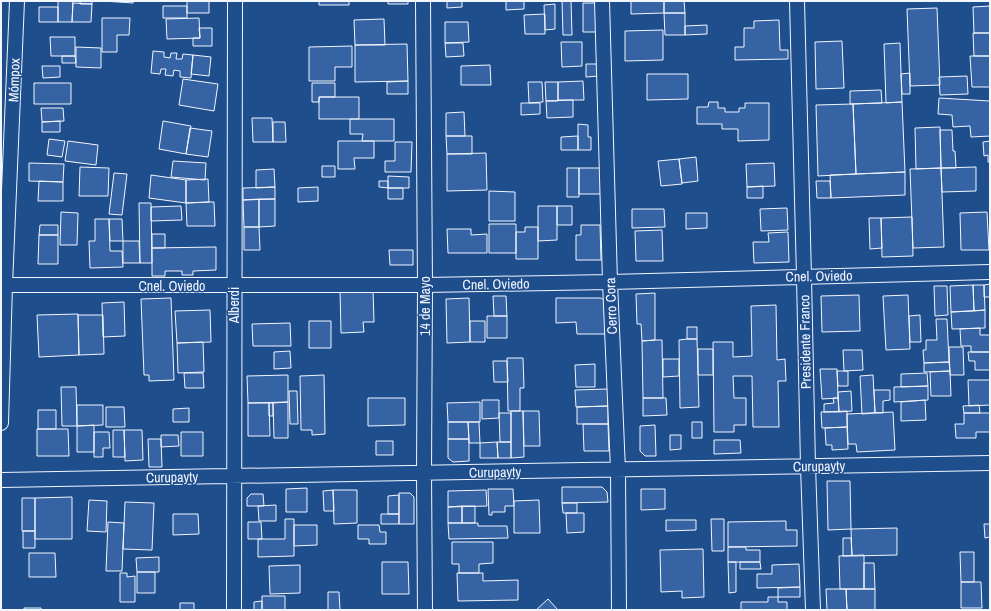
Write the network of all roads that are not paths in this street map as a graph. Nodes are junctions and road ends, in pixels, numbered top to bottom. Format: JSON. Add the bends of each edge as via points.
{"nodes":[{"id":1,"x":17,"y":1,"type":"edge"},
{"id":2,"x":235,"y":1,"type":"edge"},
{"id":3,"x":423,"y":1,"type":"edge"},
{"id":4,"x":602,"y":1,"type":"edge"},
{"id":5,"x":797,"y":1,"type":"edge"},
{"id":6,"x":990,"y":272,"type":"edge"},
{"id":7,"x":804,"y":276,"type":"junction"},
{"id":8,"x":610,"y":282,"type":"junction"},
{"id":9,"x":3,"y":285,"type":"edge"},
{"id":10,"x":425,"y":285,"type":"junction"},
{"id":11,"x":234,"y":286,"type":"junction"},
{"id":12,"x":1,"y":423,"type":"edge"},
{"id":13,"x":990,"y":463,"type":"edge"},
{"id":14,"x":808,"y":466,"type":"junction"},
{"id":15,"x":618,"y":470,"type":"junction"},
{"id":16,"x":424,"y":473,"type":"junction"},
{"id":17,"x":234,"y":476,"type":"junction"},
{"id":18,"x":1,"y":480,"type":"edge"},
{"id":19,"x":234,"y":610,"type":"edge"},
{"id":20,"x":425,"y":610,"type":"edge"},
{"id":21,"x":619,"y":610,"type":"edge"},
{"id":22,"x":813,"y":610,"type":"edge"}],
"edges":[{"from":1,"to":9,"type":"street","name":"Mómpox"},
{"from":2,"to":11,"type":"street","name":"Alberdi"},
{"from":3,"to":10,"type":"street","name":"14 de Mayo"},
{"from":4,"to":8,"type":"street","name":"Cerro Cora"},
{"from":5,"to":7,"type":"street","name":"Presidente Franco"},
{"from":6,"to":7,"type":"street","name":"Cnel. Oviedo"},
{"from":7,"to":8,"type":"street","name":"Cnel. Oviedo"},
{"from":7,"to":14,"type":"street","name":"Presidente Franco"},
{"from":8,"to":10,"type":"street","name":"Cnel. Oviedo"},
{"from":8,"to":15,"type":"street","name":"Cerro Cora"},
{"from":9,"to":11,"type":"street","name":"Cnel. Oviedo"},
{"from":9,"to":12,"type":"street","name":"Mómpox"},
{"from":10,"to":11,"type":"street","name":"Cnel. Oviedo"},
{"from":10,"to":16,"type":"street","name":"14 de Mayo"},
{"from":11,"to":17,"type":"street","name":"Alberdi"},
{"from":13,"to":14,"type":"street","name":"Curupayty"},
{"from":14,"to":15,"type":"street","name":"Curupayty"},
{"from":14,"to":22,"type":"street","name":"Presidente Franco"},
{"from":15,"to":16,"type":"street","name":"Curupayty"},
{"from":15,"to":21,"type":"street","name":"Cerro Cora"},
{"from":16,"to":17,"type":"street","name":"Curupayty"},
{"from":16,"to":20,"type":"street","name":"14 de Mayo"},
{"from":17,"to":18,"type":"street","name":"Curupayty"},
{"from":17,"to":19,"type":"street","name":"Alberdi"}]}
